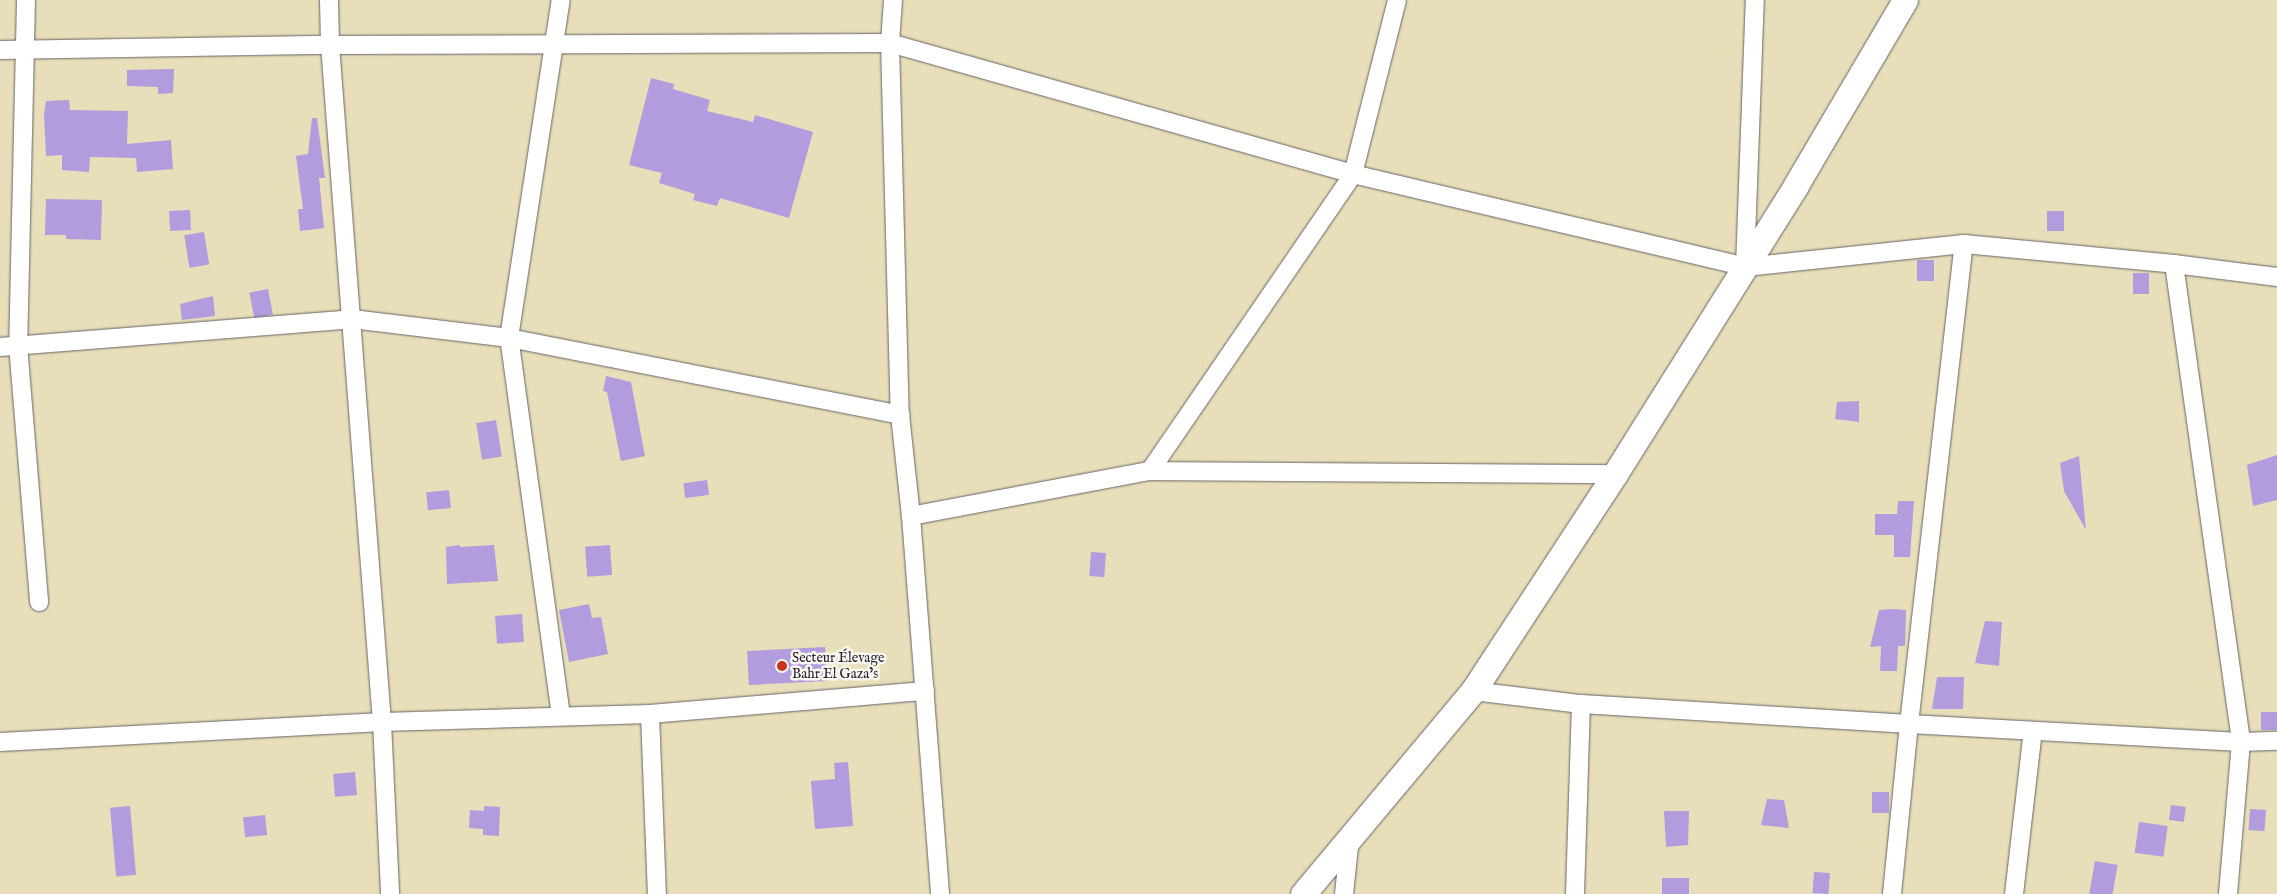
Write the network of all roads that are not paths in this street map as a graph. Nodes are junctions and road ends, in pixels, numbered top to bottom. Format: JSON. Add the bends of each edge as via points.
{"nodes":[{"id":1,"x":26,"y":0,"type":"edge"},
{"id":2,"x":329,"y":0,"type":"edge"},
{"id":3,"x":561,"y":0,"type":"edge"},
{"id":4,"x":893,"y":0,"type":"edge"},
{"id":5,"x":1397,"y":0,"type":"edge"},
{"id":6,"x":1755,"y":0,"type":"edge"},
{"id":7,"x":1905,"y":0,"type":"edge"},
{"id":8,"x":890,"y":43,"type":"junction"},
{"id":9,"x":330,"y":44,"type":"junction"},
{"id":10,"x":555,"y":44,"type":"junction"},
{"id":11,"x":25,"y":49,"type":"junction"},
{"id":12,"x":0,"y":50,"type":"edge"},
{"id":13,"x":1353,"y":174,"type":"junction"},
{"id":14,"x":1964,"y":244,"type":"junction"},
{"id":15,"x":2174,"y":264,"type":"junction"},
{"id":16,"x":1745,"y":266,"type":"junction"},
{"id":17,"x":2277,"y":277,"type":"edge"},
{"id":18,"x":352,"y":319,"type":"junction"},
{"id":19,"x":509,"y":338,"type":"junction"},
{"id":20,"x":18,"y":345,"type":"junction"},
{"id":21,"x":0,"y":346,"type":"edge"},
{"id":22,"x":900,"y":415,"type":"junction"},
{"id":23,"x":1150,"y":471,"type":"junction"},
{"id":24,"x":1615,"y":474,"type":"junction"},
{"id":25,"x":911,"y":516,"type":"junction"},
{"id":26,"x":39,"y":602,"type":"dead end"},
{"id":27,"x":925,"y":691,"type":"junction"},
{"id":28,"x":1473,"y":691,"type":"junction"},
{"id":29,"x":1581,"y":704,"type":"junction"},
{"id":30,"x":650,"y":714,"type":"junction"},
{"id":31,"x":561,"y":716,"type":"junction"},
{"id":32,"x":382,"y":722,"type":"junction"},
{"id":33,"x":1909,"y":724,"type":"junction"},
{"id":34,"x":2033,"y":731,"type":"junction"},
{"id":35,"x":2277,"y":741,"type":"edge"},
{"id":36,"x":0,"y":742,"type":"edge"},
{"id":37,"x":2241,"y":742,"type":"junction"},
{"id":38,"x":1350,"y":837,"type":"junction"},
{"id":39,"x":390,"y":894,"type":"edge"},
{"id":40,"x":657,"y":894,"type":"edge"},
{"id":41,"x":940,"y":894,"type":"edge"},
{"id":42,"x":1303,"y":894,"type":"edge"},
{"id":43,"x":1344,"y":894,"type":"edge"},
{"id":44,"x":1575,"y":894,"type":"edge"},
{"id":45,"x":1892,"y":894,"type":"edge"},
{"id":46,"x":2014,"y":894,"type":"edge"},
{"id":47,"x":2228,"y":894,"type":"edge"}],
"edges":[{"from":1,"to":11,"type":"street"},
{"from":2,"to":9,"type":"street"},
{"from":3,"to":10,"type":"street"},
{"from":4,"to":8,"type":"street"},
{"from":5,"to":13,"type":"street"},
{"from":6,"to":16,"type":"street"},
{"from":7,"to":16,"type":"main road"},
{"from":8,"to":10,"type":"street"},
{"from":8,"to":13,"type":"street"},
{"from":8,"to":22,"type":"street"},
{"from":9,"to":10,"type":"street"},
{"from":9,"to":11,"type":"street"},
{"from":9,"to":18,"type":"street"},
{"from":10,"to":19,"type":"street"},
{"from":11,"to":12,"type":"street"},
{"from":11,"to":20,"type":"street"},
{"from":13,"to":16,"type":"street"},
{"from":13,"to":23,"type":"street"},
{"from":14,"to":15,"type":"street"},
{"from":14,"to":16,"type":"street"},
{"from":14,"to":33,"type":"street"},
{"from":15,"to":17,"type":"street"},
{"from":15,"to":37,"type":"street"},
{"from":16,"to":24,"type":"main road"},
{"from":18,"to":19,"type":"street"},
{"from":18,"to":20,"type":"street"},
{"from":18,"to":32,"type":"street"},
{"from":19,"to":22,"type":"street"},
{"from":19,"to":31,"type":"street"},
{"from":20,"to":21,"type":"street"},
{"from":20,"to":26,"type":"street"},
{"from":22,"to":25,"type":"street"},
{"from":23,"to":24,"type":"street"},
{"from":23,"to":25,"type":"street"},
{"from":24,"to":28,"type":"main road"},
{"from":25,"to":27,"type":"street"},
{"from":27,"to":30,"type":"street"},
{"from":27,"to":41,"type":"street"},
{"from":28,"to":29,"type":"street"},
{"from":28,"to":38,"type":"main road"},
{"from":29,"to":33,"type":"street"},
{"from":29,"to":44,"type":"street"},
{"from":30,"to":31,"type":"street"},
{"from":30,"to":40,"type":"street"},
{"from":31,"to":32,"type":"street"},
{"from":32,"to":36,"type":"street"},
{"from":32,"to":39,"type":"street"},
{"from":33,"to":34,"type":"street"},
{"from":33,"to":45,"type":"street"},
{"from":34,"to":37,"type":"street"},
{"from":34,"to":46,"type":"street"},
{"from":35,"to":37,"type":"street"},
{"from":37,"to":47,"type":"street"},
{"from":38,"to":42,"type":"main road"},
{"from":38,"to":43,"type":"street"}]}
